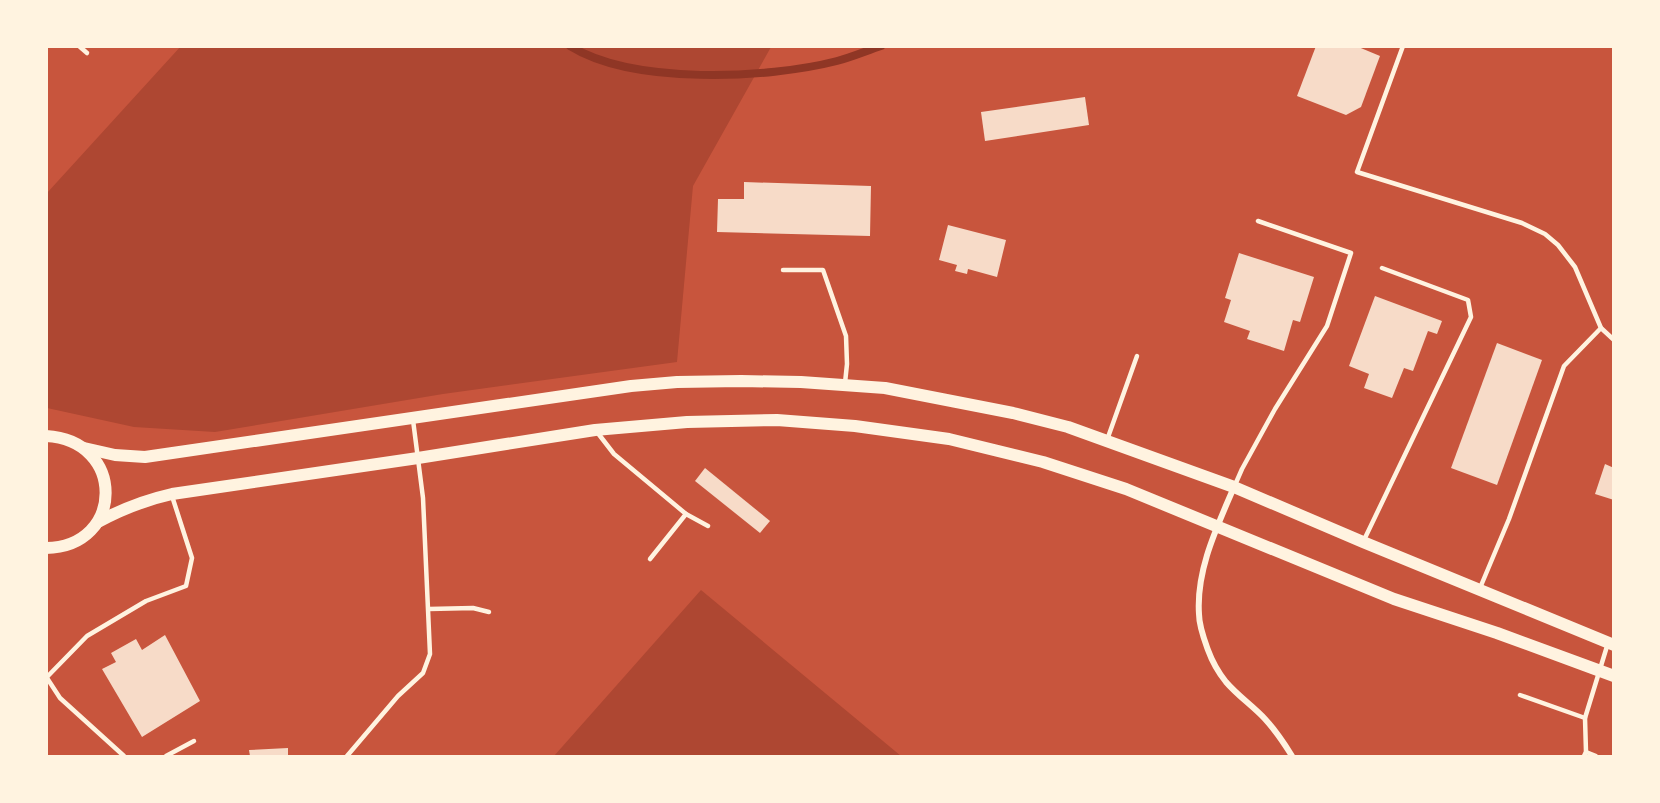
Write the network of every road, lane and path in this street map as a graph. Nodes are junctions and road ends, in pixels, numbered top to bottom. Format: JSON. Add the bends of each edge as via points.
{"nodes":[{"id":1,"x":79,"y":46,"type":"edge"},
{"id":2,"x":1403,"y":46,"type":"edge"},
{"id":3,"x":87,"y":53,"type":"dead end"},
{"id":4,"x":1258,"y":221,"type":"dead end"},
{"id":5,"x":1382,"y":268,"type":"dead end"},
{"id":6,"x":783,"y":270,"type":"dead end"},
{"id":7,"x":1601,"y":328,"type":"junction"},
{"id":8,"x":1614,"y":340,"type":"edge"},
{"id":9,"x":1137,"y":356,"type":"dead end"},
{"id":10,"x":845,"y":385,"type":"junction"},
{"id":11,"x":412,"y":417,"type":"junction"},
{"id":12,"x":595,"y":429,"type":"junction"},
{"id":13,"x":46,"y":436,"type":"edge"},
{"id":14,"x":1107,"y":440,"type":"junction"},
{"id":15,"x":84,"y":448,"type":"junction"},
{"id":16,"x":418,"y":458,"type":"junction"},
{"id":17,"x":1234,"y":487,"type":"junction"},
{"id":18,"x":172,"y":494,"type":"junction"},
{"id":19,"x":686,"y":514,"type":"junction"},
{"id":20,"x":98,"y":522,"type":"junction"},
{"id":21,"x":708,"y":526,"type":"dead end"},
{"id":22,"x":1218,"y":526,"type":"junction"},
{"id":23,"x":1363,"y":542,"type":"junction"},
{"id":24,"x":46,"y":548,"type":"edge"},
{"id":25,"x":650,"y":558,"type":"dead end"},
{"id":26,"x":1479,"y":590,"type":"junction"},
{"id":27,"x":429,"y":609,"type":"junction"},
{"id":28,"x":489,"y":612,"type":"dead end"},
{"id":29,"x":1611,"y":644,"type":"edge"},
{"id":30,"x":1599,"y":670,"type":"junction"},
{"id":31,"x":1614,"y":676,"type":"edge"},
{"id":32,"x":47,"y":678,"type":"edge"},
{"id":33,"x":1520,"y":695,"type":"dead end"},
{"id":34,"x":1585,"y":718,"type":"junction"},
{"id":35,"x":194,"y":741,"type":"dead end"},
{"id":36,"x":1585,"y":754,"type":"edge"},
{"id":37,"x":124,"y":756,"type":"edge"},
{"id":38,"x":166,"y":756,"type":"edge"},
{"id":39,"x":347,"y":756,"type":"edge"},
{"id":40,"x":1292,"y":756,"type":"edge"},
{"id":41,"x":1596,"y":756,"type":"edge"}],
"edges":[{"from":1,"to":3,"type":"lane"},
{"from":2,"to":7,"type":"lane","via":[[1357,172],[1522,223],[1545,234],[1575,267]]},
{"from":4,"to":17,"type":"lane","via":[[1351,253],[1327,326],[1275,409]]},
{"from":5,"to":23,"type":"lane","via":[[1468,300],[1471,317]]},
{"from":6,"to":10,"type":"lane","via":[[823,270],[846,336]]},
{"from":7,"to":8,"type":"lane"},
{"from":7,"to":26,"type":"lane","via":[[1564,366]]},
{"from":9,"to":14,"type":"lane"},
{"from":10,"to":11,"type":"main road","via":[[677,382]]},
{"from":10,"to":14,"type":"main road","via":[[885,388],[1013,413]]},
{"from":11,"to":15,"type":"main road","via":[[146,457]]},
{"from":11,"to":16,"type":"lane"},
{"from":12,"to":16,"type":"main road"},
{"from":12,"to":19,"type":"lane","via":[[614,454]]},
{"from":12,"to":22,"type":"main road","via":[[777,420],[949,439],[1043,462],[1126,489]]},
{"from":13,"to":15,"type":"main road","via":[[73,440]]},
{"from":14,"to":17,"type":"main road"},
{"from":15,"to":20,"type":"main road","via":[[103,475],[106,491]]},
{"from":16,"to":18,"type":"main road"},
{"from":16,"to":27,"type":"lane"},
{"from":17,"to":22,"type":"street"},
{"from":17,"to":23,"type":"main road"},
{"from":18,"to":20,"type":"main road","via":[[126,507]]},
{"from":18,"to":32,"type":"lane","via":[[192,558],[186,586],[146,601],[87,636]]},
{"from":19,"to":21,"type":"lane"},
{"from":19,"to":25,"type":"lane"},
{"from":20,"to":24,"type":"main road","via":[[74,543]]},
{"from":22,"to":30,"type":"main road","via":[[1394,598]]},
{"from":22,"to":40,"type":"street","via":[[1199,592],[1204,638],[1224,679],[1281,737]]},
{"from":23,"to":26,"type":"main road"},
{"from":26,"to":29,"type":"main road"},
{"from":27,"to":28,"type":"lane","via":[[474,608]]},
{"from":27,"to":39,"type":"lane","via":[[430,654],[423,673]]},
{"from":29,"to":30,"type":"lane"},
{"from":30,"to":31,"type":"main road"},
{"from":30,"to":34,"type":"lane"},
{"from":32,"to":37,"type":"lane","via":[[60,698]]},
{"from":33,"to":34,"type":"lane"},
{"from":34,"to":36,"type":"lane"},
{"from":35,"to":38,"type":"lane"},
{"from":36,"to":41,"type":"lane"}]}
